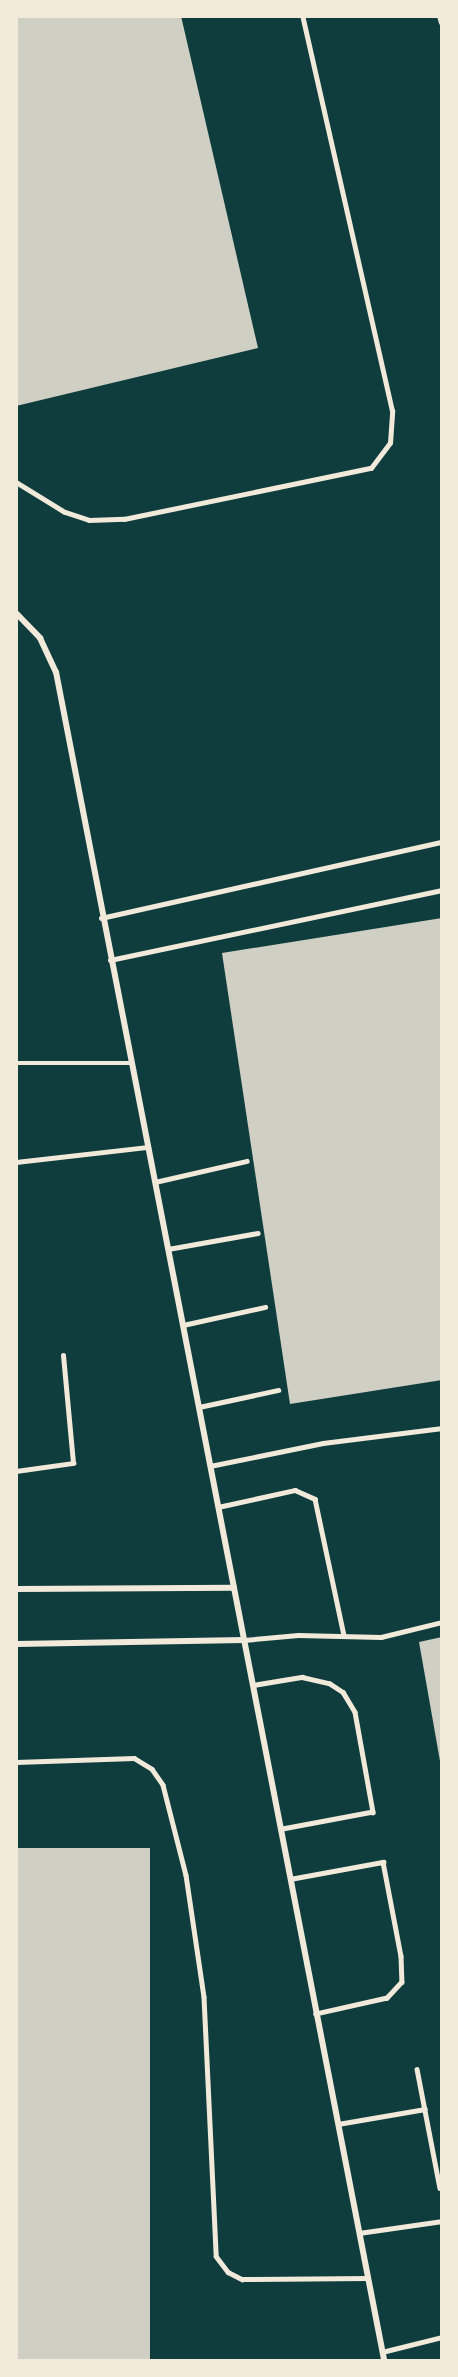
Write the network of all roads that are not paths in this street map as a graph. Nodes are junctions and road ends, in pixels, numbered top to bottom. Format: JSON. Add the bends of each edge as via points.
{"nodes":[{"id":1,"x":302,"y":16,"type":"edge"},
{"id":2,"x":440,"y":16,"type":"edge"},
{"id":3,"x":441,"y":23,"type":"edge"},
{"id":4,"x":16,"y":482,"type":"edge"},
{"id":5,"x":16,"y":613,"type":"edge"},
{"id":6,"x":441,"y":842,"type":"edge"},
{"id":7,"x":441,"y":890,"type":"edge"},
{"id":8,"x":101,"y":918,"type":"junction"},
{"id":9,"x":110,"y":960,"type":"junction"},
{"id":10,"x":16,"y":1063,"type":"edge"},
{"id":11,"x":132,"y":1063,"type":"junction"},
{"id":12,"x":148,"y":1147,"type":"junction"},
{"id":13,"x":247,"y":1161,"type":"dead end"},
{"id":14,"x":16,"y":1162,"type":"edge"},
{"id":15,"x":155,"y":1182,"type":"junction"},
{"id":16,"x":258,"y":1233,"type":"dead end"},
{"id":17,"x":168,"y":1249,"type":"junction"},
{"id":18,"x":265,"y":1307,"type":"dead end"},
{"id":19,"x":183,"y":1324,"type":"junction"},
{"id":20,"x":63,"y":1355,"type":"dead end"},
{"id":21,"x":278,"y":1390,"type":"dead end"},
{"id":22,"x":199,"y":1407,"type":"junction"},
{"id":23,"x":441,"y":1428,"type":"edge"},
{"id":24,"x":210,"y":1466,"type":"junction"},
{"id":25,"x":16,"y":1471,"type":"edge"},
{"id":26,"x":218,"y":1507,"type":"junction"},
{"id":27,"x":234,"y":1588,"type":"junction"},
{"id":28,"x":16,"y":1589,"type":"edge"},
{"id":29,"x":441,"y":1622,"type":"edge"},
{"id":30,"x":344,"y":1635,"type":"junction"},
{"id":31,"x":244,"y":1640,"type":"junction"},
{"id":32,"x":16,"y":1644,"type":"edge"},
{"id":33,"x":253,"y":1685,"type":"junction"},
{"id":34,"x":16,"y":1762,"type":"edge"},
{"id":35,"x":282,"y":1829,"type":"junction"},
{"id":36,"x":290,"y":1879,"type":"junction"},
{"id":37,"x":316,"y":2013,"type":"junction"},
{"id":38,"x":417,"y":2069,"type":"dead end"},
{"id":39,"x":425,"y":2109,"type":"junction"},
{"id":40,"x":338,"y":2124,"type":"junction"},
{"id":41,"x":440,"y":2188,"type":"dead end"},
{"id":42,"x":441,"y":2221,"type":"edge"},
{"id":43,"x":359,"y":2233,"type":"junction"},
{"id":44,"x":368,"y":2278,"type":"junction"},
{"id":45,"x":441,"y":2337,"type":"edge"},
{"id":46,"x":382,"y":2352,"type":"junction"},
{"id":47,"x":384,"y":2361,"type":"edge"}],
"edges":[{"from":1,"to":4,"type":"lane","via":[[392,411],[390,443],[372,468],[124,519],[89,520],[73,515]]},
{"from":2,"to":3,"type":"street"},
{"from":5,"to":8,"type":"street","via":[[40,638],[56,672]]},
{"from":6,"to":8,"type":"lane"},
{"from":7,"to":9,"type":"lane"},
{"from":8,"to":9,"type":"street"},
{"from":9,"to":11,"type":"street"},
{"from":10,"to":11,"type":"lane"},
{"from":11,"to":12,"type":"street"},
{"from":12,"to":14,"type":"lane"},
{"from":12,"to":15,"type":"street"},
{"from":13,"to":15,"type":"lane"},
{"from":15,"to":17,"type":"street"},
{"from":16,"to":17,"type":"lane"},
{"from":17,"to":19,"type":"street"},
{"from":18,"to":19,"type":"lane"},
{"from":19,"to":22,"type":"street"},
{"from":20,"to":25,"type":"lane","via":[[73,1463]]},
{"from":21,"to":22,"type":"lane"},
{"from":22,"to":24,"type":"street"},
{"from":23,"to":24,"type":"lane","via":[[323,1443]]},
{"from":24,"to":26,"type":"street"},
{"from":26,"to":27,"type":"street"},
{"from":26,"to":30,"type":"lane","via":[[296,1490],[315,1500]]},
{"from":27,"to":28,"type":"street"},
{"from":27,"to":31,"type":"street"},
{"from":29,"to":30,"type":"lane","via":[[400,1634]]},
{"from":30,"to":31,"type":"lane"},
{"from":31,"to":32,"type":"street"},
{"from":31,"to":33,"type":"street"},
{"from":33,"to":35,"type":"street"},
{"from":33,"to":35,"type":"lane","via":[[302,1677],[329,1683],[343,1692],[355,1712],[373,1812]]},
{"from":34,"to":44,"type":"lane","via":[[134,1758],[152,1769],[163,1785],[186,1875],[204,1998],[216,2256],[228,2272],[242,2279]]},
{"from":35,"to":36,"type":"street"},
{"from":36,"to":37,"type":"street"},
{"from":36,"to":37,"type":"lane","via":[[383,1862],[385,1872],[402,1982],[387,1998]]},
{"from":37,"to":40,"type":"street"},
{"from":38,"to":39,"type":"lane"},
{"from":39,"to":40,"type":"lane"},
{"from":39,"to":41,"type":"lane"},
{"from":40,"to":43,"type":"street"},
{"from":42,"to":43,"type":"lane"},
{"from":43,"to":44,"type":"street"},
{"from":44,"to":46,"type":"street"},
{"from":45,"to":46,"type":"lane"},
{"from":46,"to":47,"type":"street"}]}
